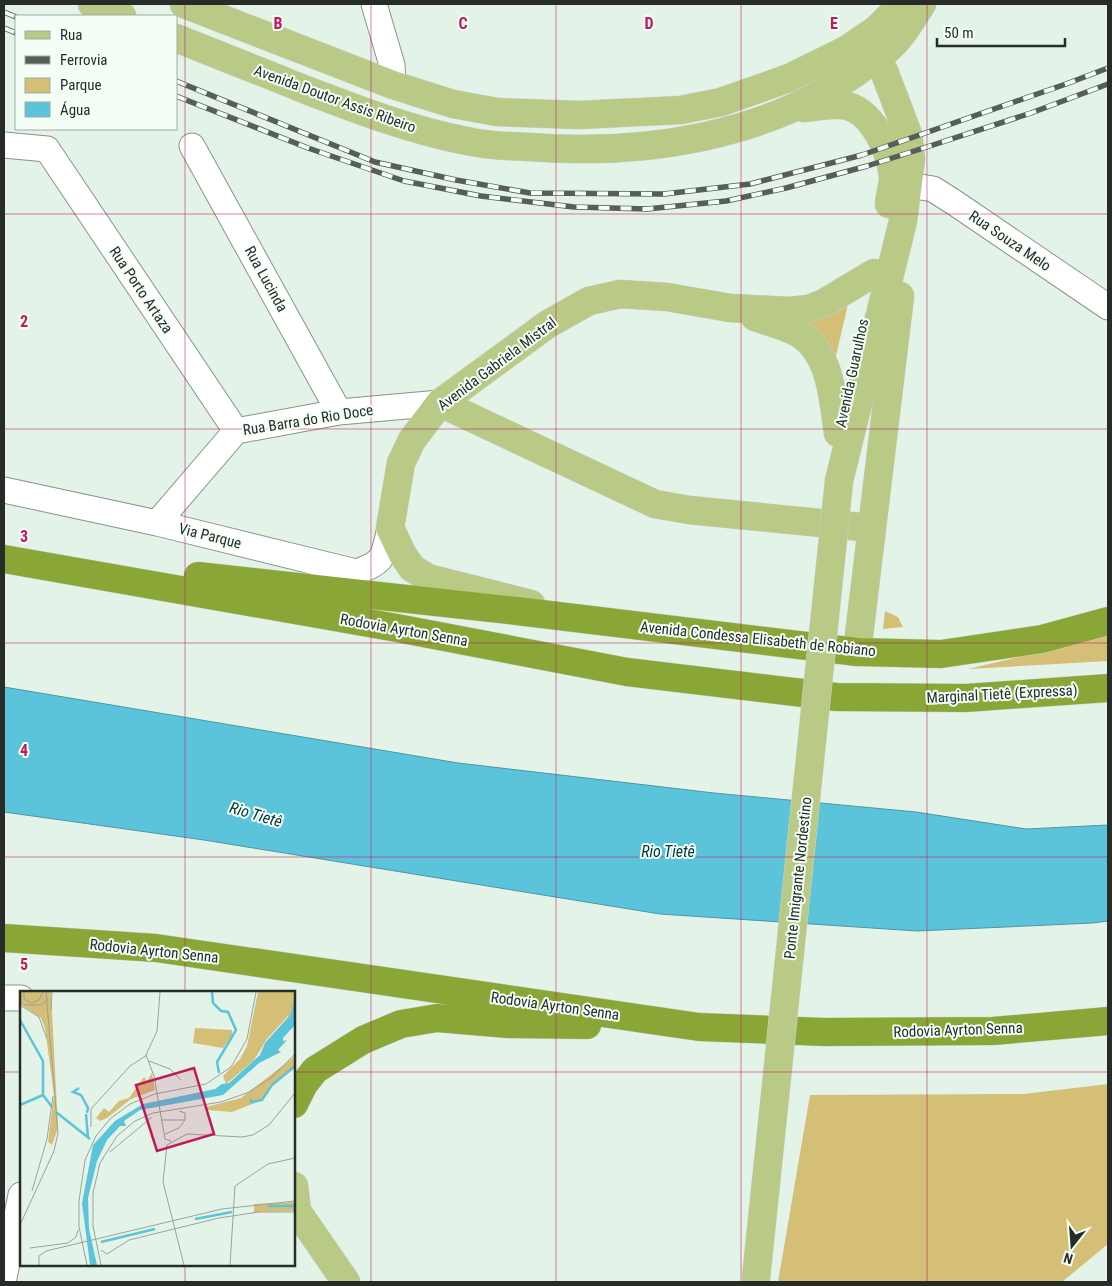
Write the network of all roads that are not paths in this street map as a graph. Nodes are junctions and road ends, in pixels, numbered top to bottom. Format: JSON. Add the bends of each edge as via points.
{"nodes":[{"id":1,"x":92,"y":4,"type":"edge"},
{"id":2,"x":184,"y":4,"type":"edge"},
{"id":3,"x":374,"y":4,"type":"edge"},
{"id":4,"x":911,"y":11,"type":"edge"},
{"id":5,"x":120,"y":15,"type":"edge"},
{"id":6,"x":178,"y":39,"type":"edge"},
{"id":7,"x":868,"y":49,"type":"junction"},
{"id":8,"x":394,"y":85,"type":"junction"},
{"id":9,"x":898,"y":108,"type":"junction"},
{"id":10,"x":792,"y":109,"type":"junction"},
{"id":11,"x":477,"y":110,"type":"junction"},
{"id":12,"x":376,"y":117,"type":"junction"},
{"id":13,"x":469,"y":142,"type":"junction"},
{"id":14,"x":4,"y":145,"type":"edge"},
{"id":15,"x":192,"y":146,"type":"dead end"},
{"id":16,"x":908,"y":185,"type":"junction"},
{"id":17,"x":903,"y":220,"type":"junction"},
{"id":18,"x":874,"y":274,"type":"junction"},
{"id":19,"x":1108,"y":307,"type":"edge"},
{"id":20,"x":730,"y":308,"type":"junction"},
{"id":21,"x":440,"y":403,"type":"junction"},
{"id":22,"x":339,"y":412,"type":"junction"},
{"id":23,"x":236,"y":431,"type":"junction"},
{"id":24,"x":838,"y":433,"type":"junction"},
{"id":25,"x":839,"y":480,"type":"junction"},
{"id":26,"x":4,"y":490,"type":"edge"},
{"id":27,"x":157,"y":523,"type":"junction"},
{"id":28,"x":390,"y":528,"type":"junction"},
{"id":29,"x":871,"y":528,"type":"junction"},
{"id":30,"x":4,"y":559,"type":"edge"},
{"id":31,"x":112,"y":578,"type":"junction"},
{"id":32,"x":554,"y":616,"type":"junction"},
{"id":33,"x":1108,"y":621,"type":"edge"},
{"id":34,"x":857,"y":652,"type":"junction"},
{"id":35,"x":1108,"y":688,"type":"edge"},
{"id":36,"x":836,"y":696,"type":"joint"},
{"id":37,"x":4,"y":938,"type":"edge"},
{"id":38,"x":4,"y":998,"type":"edge"},
{"id":39,"x":20,"y":998,"type":"edge"},
{"id":40,"x":1108,"y":1021,"type":"edge"},
{"id":41,"x":699,"y":1027,"type":"junction"},
{"id":42,"x":304,"y":1070,"type":"edge"},
{"id":43,"x":295,"y":1102,"type":"edge"},
{"id":44,"x":20,"y":1201,"type":"edge"},
{"id":45,"x":295,"y":1203,"type":"edge"},
{"id":46,"x":11,"y":1265,"type":"edge"},
{"id":47,"x":756,"y":1280,"type":"edge"},
{"id":48,"x":346,"y":1282,"type":"edge"}],
"edges":[{"from":1,"to":5,"type":"main road"},
{"from":2,"to":8,"type":"main road"},
{"from":3,"to":8,"type":"street","via":[[392,66]]},
{"from":4,"to":7,"type":"main road","via":[[877,29]]},
{"from":4,"to":9,"type":"main road","via":[[901,59]]},
{"from":6,"to":12,"type":"main road","name":"Avenida Doutor Assis Ribeiro"},
{"from":7,"to":9,"type":"main road","name":"Avenida Guarulhos","via":[[884,71]]},
{"from":7,"to":10,"type":"main road","via":[[842,83]]},
{"from":7,"to":11,"type":"main road","via":[[846,50],[789,78],[721,102],[681,110],[579,115]]},
{"from":8,"to":11,"type":"main road"},
{"from":8,"to":12,"type":"main road","via":[[390,100]]},
{"from":9,"to":16,"type":"main road","name":"Avenida Guarulhos","via":[[908,134],[911,159]]},
{"from":10,"to":13,"type":"main road","name":"Avenida Doutor Assis Ribeiro","via":[[697,138],[629,148],[556,149]]},
{"from":10,"to":18,"type":"main road","name":"Avenida Guarulhos","via":[[843,105],[858,110],[880,135],[893,180]]},
{"from":11,"to":13,"type":"main road","via":[[469,122]]},
{"from":12,"to":13,"type":"main road","name":"Avenida Doutor Assis Ribeiro"},
{"from":14,"to":23,"type":"street","name":"Rua Porto Artaza","via":[[46,149]]},
{"from":15,"to":22,"type":"street","name":"Rua Lucinda"},
{"from":16,"to":17,"type":"main road","name":"Avenida Guarulhos"},
{"from":16,"to":19,"type":"street","name":"Rua Souza Melo","via":[[933,190],[955,203]]},
{"from":17,"to":25,"type":"main road","name":"Avenida Guarulhos"},
{"from":17,"to":29,"type":"main road","name":"Avenida Guarulhos","via":[[901,285]]},
{"from":18,"to":20,"type":"main road","name":"Avenida Gabriela Mistral","via":[[808,309]]},
{"from":18,"to":24,"type":"main road","name":"Avenida Guarulhos"},
{"from":20,"to":21,"type":"main road","name":"Avenida Gabriela Mistral","via":[[668,297],[620,294],[589,301],[548,324]]},
{"from":20,"to":24,"type":"main road","name":"Avenida Gabriela Mistral","via":[[798,332],[814,345],[824,363]]},
{"from":21,"to":22,"type":"street","name":"Rua Barra do Rio Doce"},
{"from":21,"to":28,"type":"main road","name":"Avenida Gabriela Mistral","via":[[412,440],[400,463]]},
{"from":21,"to":29,"type":"main road","via":[[655,504]]},
{"from":22,"to":23,"type":"street","name":"Rua Barra do Rio Doce"},
{"from":23,"to":27,"type":"street","name":"Rua Barra do Rio Doce"},
{"from":24,"to":25,"type":"main road","name":"Avenida Guarulhos"},
{"from":25,"to":47,"type":"main road","name":"Ponte Imigrante Nordestino","bridge":true},
{"from":26,"to":27,"type":"street","name":"Via Parque"},
{"from":27,"to":28,"type":"street","name":"Via Parque","via":[[356,572],[373,566],[383,557]]},
{"from":28,"to":32,"type":"main road","via":[[412,568],[428,578],[526,601]]},
{"from":29,"to":34,"type":"main road","name":"Avenida Guarulhos"},
{"from":30,"to":31,"type":"highway","name":"Rodovia Ayrton Senna"},
{"from":31,"to":32,"type":"highway","name":"Avenida Condessa Elisabeth de Robiano","via":[[156,571]]},
{"from":31,"to":36,"type":"highway","name":"Rodovia Ayrton Senna","via":[[627,672]]},
{"from":32,"to":34,"type":"highway","name":"Avenida Condessa Elisabeth de Robiano"},
{"from":33,"to":34,"type":"highway","name":"Avenida Condessa Elisabeth de Robiano","via":[[1042,639],[941,654]]},
{"from":35,"to":36,"type":"highway","name":"Marginal Tietê (Expressa)","via":[[966,698]]},
{"from":37,"to":41,"type":"highway","name":"Rodovia Ayrton Senna","via":[[156,948]]},
{"from":38,"to":39,"type":"street"},
{"from":40,"to":41,"type":"highway","name":"Rodovia Ayrton Senna","via":[[993,1031],[824,1032]]},
{"from":41,"to":42,"type":"highway","via":[[508,1024],[437,1018],[401,1024]]},
{"from":42,"to":43,"type":"highway","via":[[304,1084]]},
{"from":44,"to":46,"type":"street"},
{"from":45,"to":48,"type":"main road"}]}
